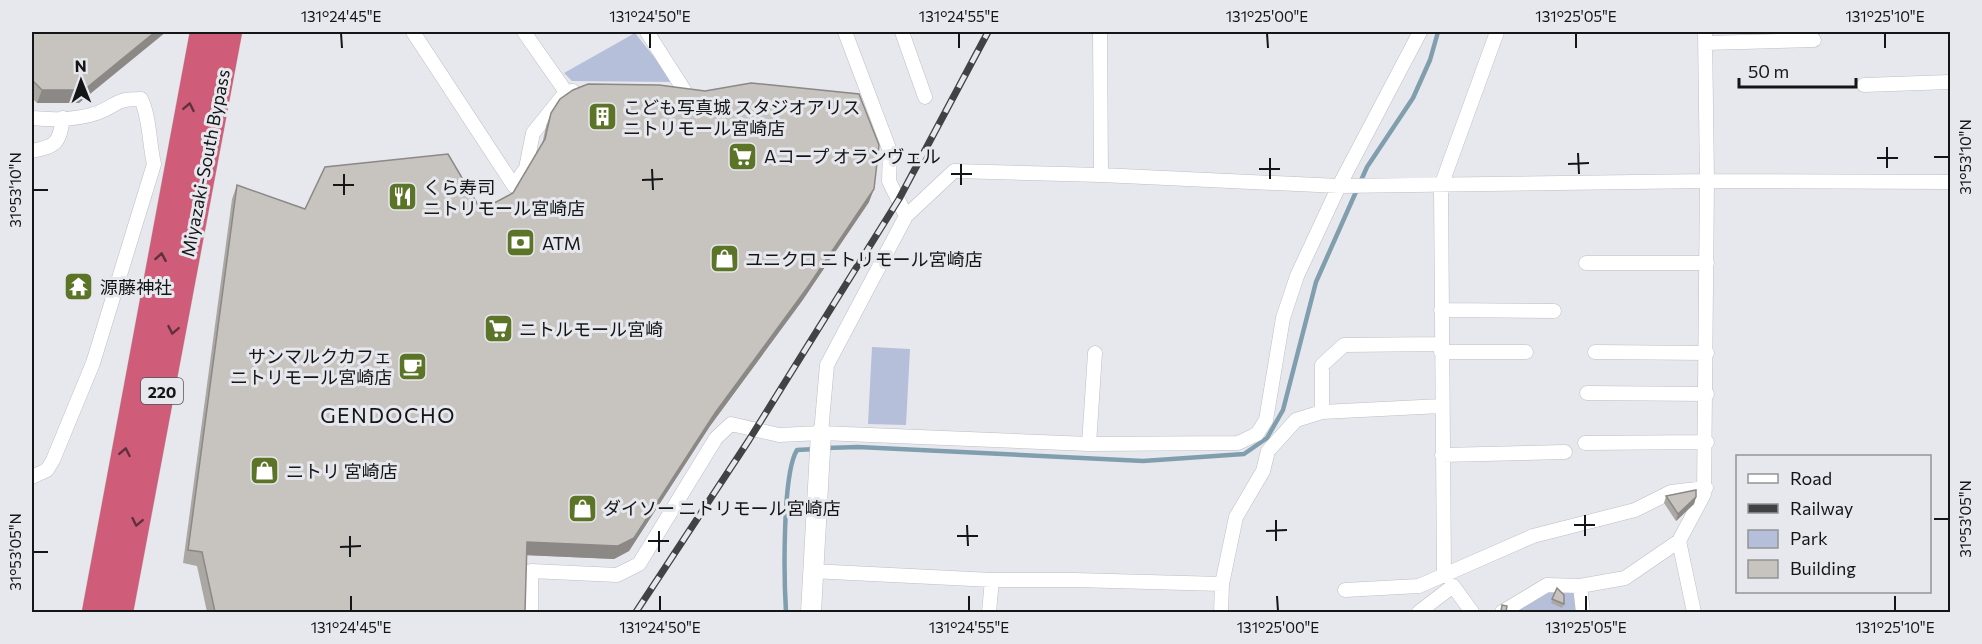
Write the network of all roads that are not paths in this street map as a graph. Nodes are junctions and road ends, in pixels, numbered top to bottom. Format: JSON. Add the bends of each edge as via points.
{"nodes":[{"id":1,"x":203,"y":32,"type":"edge"},
{"id":2,"x":229,"y":32,"type":"edge"},
{"id":3,"x":413,"y":32,"type":"edge"},
{"id":4,"x":524,"y":32,"type":"edge"},
{"id":5,"x":647,"y":32,"type":"edge"},
{"id":6,"x":845,"y":32,"type":"edge"},
{"id":7,"x":902,"y":32,"type":"edge"},
{"id":8,"x":1100,"y":32,"type":"edge"},
{"id":9,"x":1420,"y":32,"type":"edge"},
{"id":10,"x":1497,"y":32,"type":"edge"},
{"id":11,"x":1706,"y":38,"type":"edge"},
{"id":12,"x":1814,"y":40,"type":"dead end"},
{"id":13,"x":1950,"y":82,"type":"edge"},
{"id":14,"x":1864,"y":86,"type":"dead end"},
{"id":15,"x":588,"y":91,"type":"edge"},
{"id":16,"x":566,"y":92,"type":"junction"},
{"id":17,"x":655,"y":94,"type":"edge"},
{"id":18,"x":925,"y":97,"type":"dead end"},
{"id":19,"x":32,"y":118,"type":"edge"},
{"id":20,"x":63,"y":118,"type":"junction"},
{"id":21,"x":32,"y":151,"type":"edge"},
{"id":22,"x":166,"y":164,"type":"junction"},
{"id":23,"x":203,"y":170,"type":"junction"},
{"id":24,"x":1101,"y":175,"type":"junction"},
{"id":25,"x":1707,"y":181,"type":"junction"},
{"id":26,"x":1950,"y":182,"type":"edge"},
{"id":27,"x":1339,"y":186,"type":"junction"},
{"id":28,"x":1441,"y":186,"type":"junction"},
{"id":29,"x":906,"y":216,"type":"junction"},
{"id":30,"x":1586,"y":262,"type":"dead end"},
{"id":31,"x":1707,"y":263,"type":"junction"},
{"id":32,"x":1441,"y":310,"type":"junction"},
{"id":33,"x":1554,"y":311,"type":"dead end"},
{"id":34,"x":1441,"y":348,"type":"junction"},
{"id":35,"x":1526,"y":352,"type":"dead end"},
{"id":36,"x":1595,"y":352,"type":"dead end"},
{"id":37,"x":1095,"y":353,"type":"dead end"},
{"id":38,"x":1707,"y":353,"type":"junction"},
{"id":39,"x":1587,"y":393,"type":"dead end"},
{"id":40,"x":1707,"y":394,"type":"junction"},
{"id":41,"x":1442,"y":406,"type":"junction"},
{"id":42,"x":1322,"y":412,"type":"junction"},
{"id":43,"x":821,"y":433,"type":"junction"},
{"id":44,"x":1707,"y":442,"type":"junction"},
{"id":45,"x":1586,"y":443,"type":"dead end"},
{"id":46,"x":1089,"y":444,"type":"junction"},
{"id":47,"x":1564,"y":452,"type":"dead end"},
{"id":48,"x":1442,"y":455,"type":"junction"},
{"id":49,"x":32,"y":477,"type":"edge"},
{"id":50,"x":1706,"y":488,"type":"junction"},
{"id":51,"x":1679,"y":541,"type":"junction"},
{"id":52,"x":811,"y":571,"type":"junction"},
{"id":53,"x":1444,"y":576,"type":"junction"},
{"id":54,"x":992,"y":580,"type":"junction"},
{"id":55,"x":1222,"y":584,"type":"junction"},
{"id":56,"x":1580,"y":586,"type":"junction"},
{"id":57,"x":1345,"y":590,"type":"dead end"},
{"id":58,"x":95,"y":612,"type":"edge"},
{"id":59,"x":120,"y":612,"type":"edge"},
{"id":60,"x":531,"y":612,"type":"edge"},
{"id":61,"x":811,"y":612,"type":"edge"},
{"id":62,"x":989,"y":612,"type":"edge"},
{"id":63,"x":1221,"y":612,"type":"edge"},
{"id":64,"x":1419,"y":612,"type":"edge"},
{"id":65,"x":1472,"y":612,"type":"edge"},
{"id":66,"x":1502,"y":612,"type":"edge"},
{"id":67,"x":1583,"y":612,"type":"edge"},
{"id":68,"x":1694,"y":612,"type":"edge"}],
"edges":[{"from":22,"to":1,"type":"highway","name":"Miyazaki-South Bypass","number":"220","one_way":true},
{"from":2,"to":23,"type":"highway","name":"Miyazaki-South Bypass","number":"220"},
{"from":3,"to":16,"type":"street","via":[[514,186],[526,168],[533,134]]},
{"from":4,"to":16,"type":"street"},
{"from":5,"to":17,"type":"street","via":[[686,93]]},
{"from":6,"to":29,"type":"street","via":[[890,151],[889,182]]},
{"from":7,"to":18,"type":"street"},
{"from":8,"to":24,"type":"street"},
{"from":9,"to":27,"type":"street"},
{"from":10,"to":28,"type":"street"},
{"from":11,"to":12,"type":"street"},
{"from":11,"to":25,"type":"street"},
{"from":13,"to":14,"type":"street"},
{"from":15,"to":16,"type":"street"},
{"from":19,"to":20,"type":"street"},
{"from":20,"to":21,"type":"street","via":[[60,137],[51,147]]},
{"from":20,"to":22,"type":"street","via":[[100,112],[120,99],[141,99],[148,140]]},
{"from":22,"to":23,"type":"street"},
{"from":22,"to":49,"type":"street","via":[[53,460],[47,470]]},
{"from":58,"to":22,"type":"highway","name":"Miyazaki-South Bypass","number":"220","one_way":true},
{"from":23,"to":59,"type":"highway","name":"Miyazaki-South Bypass","number":"220","one_way":true},
{"from":24,"to":27,"type":"street"},
{"from":24,"to":29,"type":"street","via":[[954,171]]},
{"from":25,"to":26,"type":"street"},
{"from":25,"to":28,"type":"street"},
{"from":25,"to":31,"type":"street"},
{"from":27,"to":28,"type":"street"},
{"from":27,"to":46,"type":"street","via":[[1297,276],[1283,318],[1266,420],[1257,435],[1238,443]]},
{"from":28,"to":32,"type":"street"},
{"from":29,"to":43,"type":"street","via":[[827,365]]},
{"from":30,"to":31,"type":"street"},
{"from":31,"to":38,"type":"street"},
{"from":32,"to":33,"type":"street"},
{"from":32,"to":34,"type":"street"},
{"from":34,"to":35,"type":"street"},
{"from":34,"to":41,"type":"street"},
{"from":34,"to":42,"type":"street","via":[[1344,345],[1322,365]]},
{"from":36,"to":38,"type":"street"},
{"from":37,"to":46,"type":"street"},
{"from":38,"to":40,"type":"street"},
{"from":39,"to":40,"type":"street"},
{"from":40,"to":44,"type":"street"},
{"from":41,"to":42,"type":"street"},
{"from":41,"to":48,"type":"street"},
{"from":42,"to":55,"type":"street","via":[[1296,420],[1268,451],[1263,471],[1236,517]]},
{"from":43,"to":46,"type":"street"},
{"from":43,"to":52,"type":"street"},
{"from":43,"to":60,"type":"street","via":[[779,435],[731,424],[716,438],[639,564],[617,575],[531,571]]},
{"from":44,"to":45,"type":"street"},
{"from":44,"to":50,"type":"street"},
{"from":47,"to":48,"type":"street"},
{"from":48,"to":53,"type":"street"},
{"from":50,"to":51,"type":"street"},
{"from":50,"to":53,"type":"street","via":[[1671,492],[1635,510],[1533,536]]},
{"from":51,"to":56,"type":"street","via":[[1625,578]]},
{"from":51,"to":68,"type":"street"},
{"from":52,"to":54,"type":"street"},
{"from":52,"to":61,"type":"street"},
{"from":53,"to":57,"type":"street","via":[[1419,586]]},
{"from":54,"to":55,"type":"street"},
{"from":54,"to":62,"type":"street"},
{"from":55,"to":63,"type":"street"},
{"from":56,"to":66,"type":"street","via":[[1547,585]]},
{"from":56,"to":67,"type":"street"},
{"from":64,"to":65,"type":"street","via":[[1453,586]]}]}
